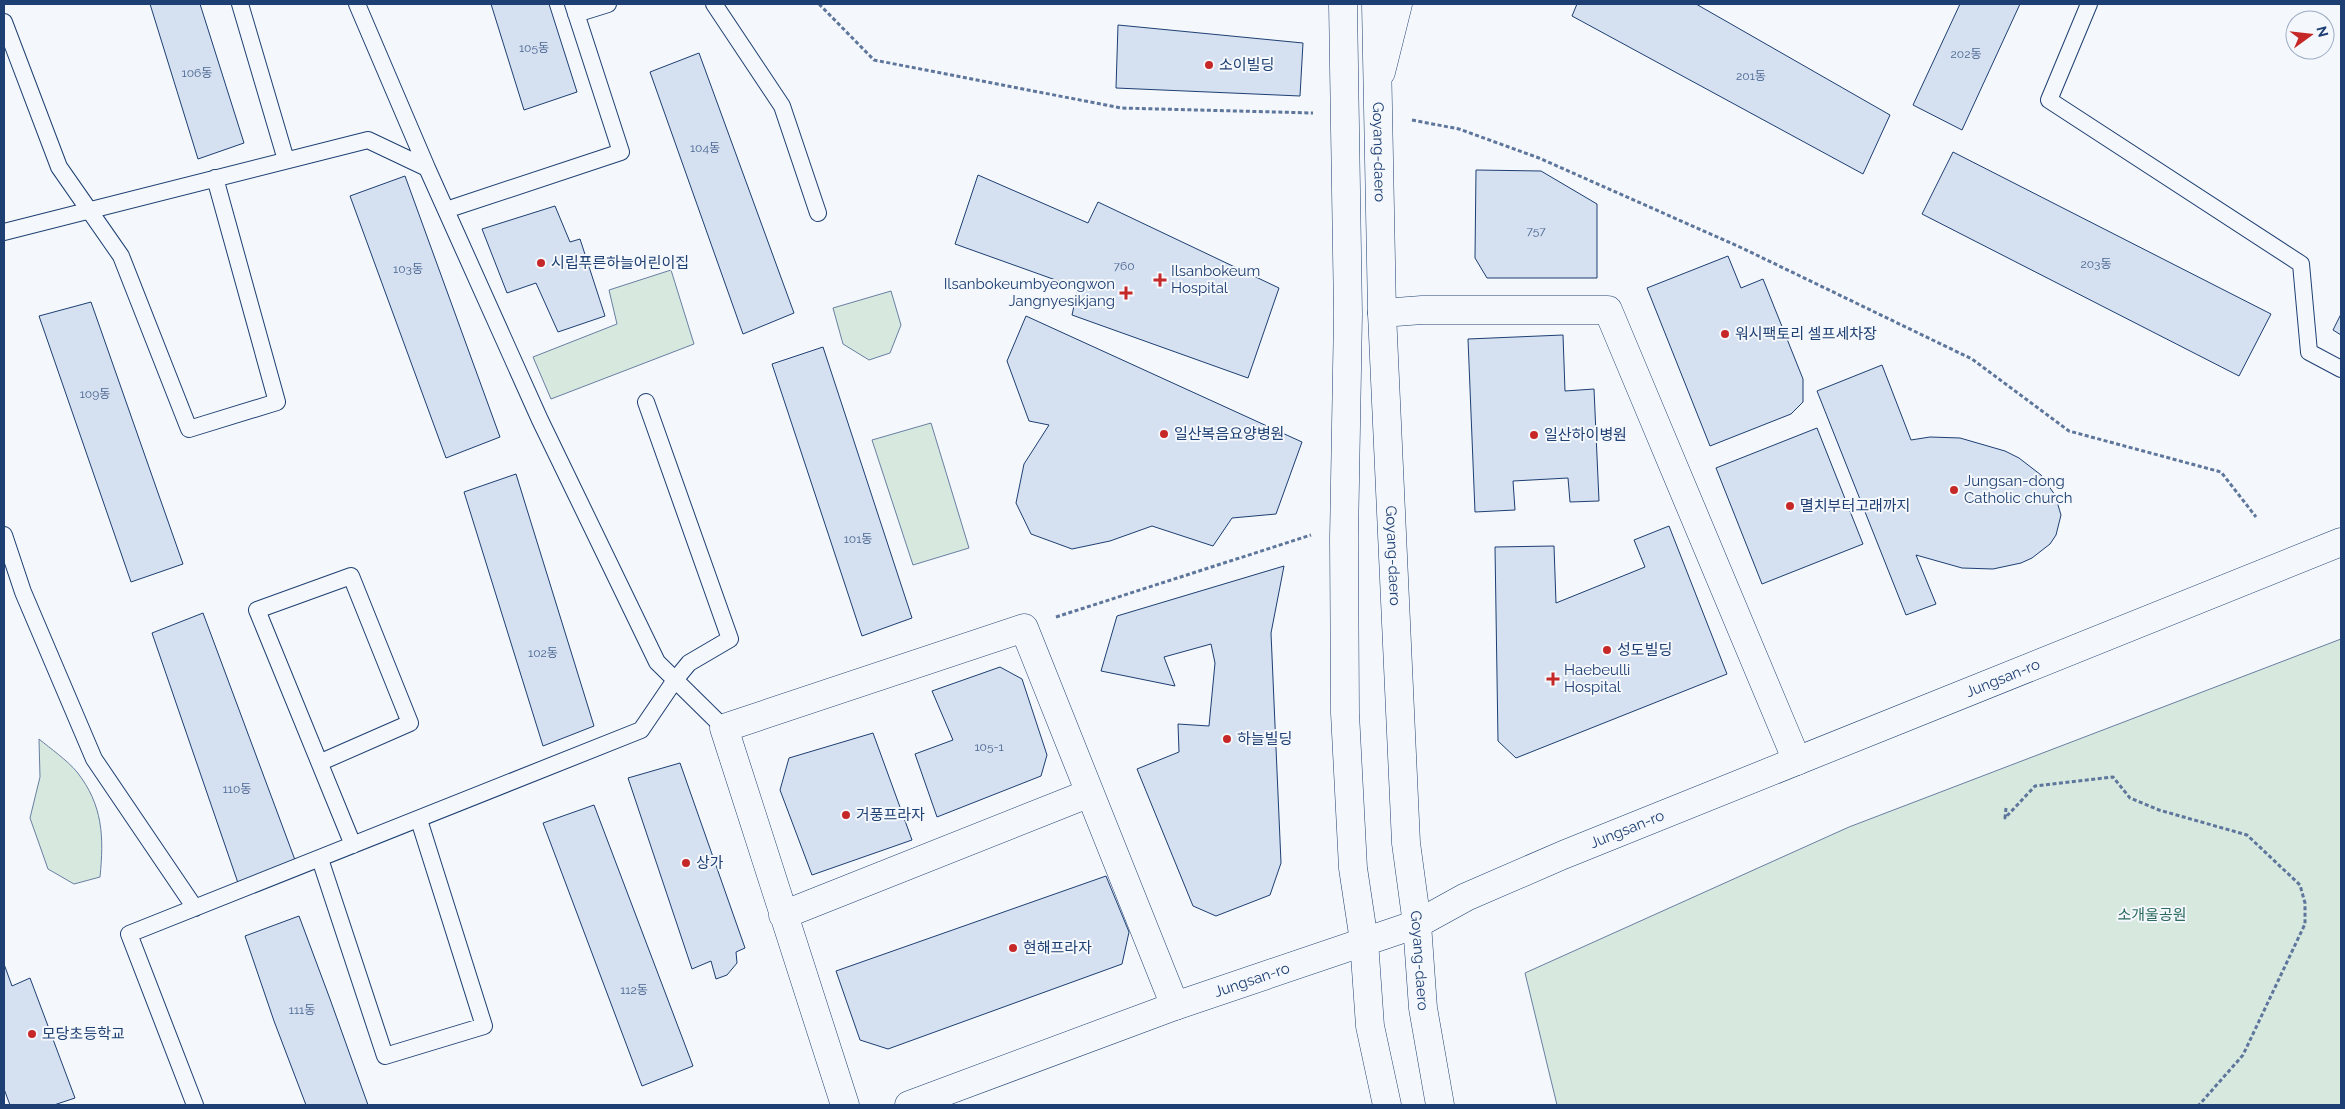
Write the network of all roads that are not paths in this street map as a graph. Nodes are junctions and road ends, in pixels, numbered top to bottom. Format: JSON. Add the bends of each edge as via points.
{"nodes":[{"id":1,"x":240,"y":4,"type":"edge"},
{"id":2,"x":357,"y":4,"type":"edge"},
{"id":3,"x":608,"y":4,"type":"edge"},
{"id":4,"x":714,"y":4,"type":"edge"},
{"id":5,"x":1343,"y":4,"type":"edge"},
{"id":6,"x":1376,"y":4,"type":"edge"},
{"id":7,"x":1398,"y":4,"type":"edge"},
{"id":8,"x":2090,"y":4,"type":"edge"},
{"id":9,"x":574,"y":9,"type":"edge"},
{"id":10,"x":4,"y":22,"type":"edge"},
{"id":11,"x":1377,"y":91,"type":"junction"},
{"id":12,"x":286,"y":160,"type":"junction"},
{"id":13,"x":428,"y":168,"type":"junction"},
{"id":14,"x":215,"y":178,"type":"junction"},
{"id":15,"x":90,"y":210,"type":"junction"},
{"id":16,"x":446,"y":210,"type":"junction"},
{"id":17,"x":818,"y":213,"type":"dead end"},
{"id":18,"x":4,"y":232,"type":"edge"},
{"id":19,"x":1382,"y":313,"type":"junction"},
{"id":20,"x":2341,"y":369,"type":"edge"},
{"id":21,"x":646,"y":402,"type":"dead end"},
{"id":22,"x":4,"y":535,"type":"edge"},
{"id":23,"x":2341,"y":542,"type":"edge"},
{"id":24,"x":675,"y":680,"type":"junction"},
{"id":25,"x":724,"y":728,"type":"junction"},
{"id":26,"x":1797,"y":761,"type":"junction"},
{"id":27,"x":321,"y":762,"type":"junction"},
{"id":28,"x":1090,"y":793,"type":"junction"},
{"id":29,"x":419,"y":820,"type":"junction"},
{"id":30,"x":354,"y":845,"type":"junction"},
{"id":31,"x":320,"y":859,"type":"junction"},
{"id":32,"x":195,"y":908,"type":"junction"},
{"id":33,"x":784,"y":915,"type":"junction"},
{"id":34,"x":1416,"y":924,"type":"junction"},
{"id":35,"x":1364,"y":941,"type":"junction"},
{"id":36,"x":1175,"y":1006,"type":"junction"},
{"id":37,"x":195,"y":1105,"type":"edge"},
{"id":38,"x":844,"y":1105,"type":"edge"},
{"id":39,"x":909,"y":1105,"type":"edge"},
{"id":40,"x":1387,"y":1105,"type":"edge"},
{"id":41,"x":1440,"y":1105,"type":"edge"}],
"edges":[{"from":1,"to":12,"type":"lane"},
{"from":2,"to":13,"type":"lane"},
{"from":3,"to":9,"type":"lane"},
{"from":4,"to":17,"type":"lane","via":[[782,106]]},
{"from":5,"to":35,"type":"main road","via":[[1348,314],[1345,714],[1353,868]]},
{"from":6,"to":11,"type":"main road","name":"Goyang-daero"},
{"from":7,"to":11,"type":"main road"},
{"from":8,"to":20,"type":"lane","via":[[2049,100],[2302,264],[2309,352]]},
{"from":9,"to":16,"type":"lane","via":[[621,152]]},
{"from":10,"to":15,"type":"lane","via":[[59,167]]},
{"from":11,"to":19,"type":"main road","name":"Goyang-daero"},
{"from":12,"to":13,"type":"lane","via":[[368,140]]},
{"from":12,"to":14,"type":"lane"},
{"from":13,"to":16,"type":"lane"},
{"from":14,"to":15,"type":"lane"},
{"from":14,"to":15,"type":"lane","via":[[277,402],[189,429],[121,256]]},
{"from":15,"to":18,"type":"lane"},
{"from":16,"to":24,"type":"lane","via":[[540,420],[652,653]]},
{"from":19,"to":26,"type":"main road","via":[[1608,310]]},
{"from":19,"to":34,"type":"main road","name":"Goyang-daero","via":[[1406,844]]},
{"from":21,"to":24,"type":"lane","via":[[730,639],[689,663]]},
{"from":22,"to":32,"type":"lane","via":[[23,592],[94,759]]},
{"from":23,"to":26,"type":"main road","name":"Jungsan-ro"},
{"from":24,"to":25,"type":"lane"},
{"from":24,"to":29,"type":"lane","via":[[641,730]]},
{"from":25,"to":28,"type":"main road","via":[[1024,628]]},
{"from":25,"to":33,"type":"main road"},
{"from":26,"to":34,"type":"main road","name":"Jungsan-ro","via":[[1563,855],[1466,897]]},
{"from":27,"to":27,"type":"lane","via":[[257,610],[351,576],[410,723]]},
{"from":27,"to":30,"type":"lane"},
{"from":28,"to":33,"type":"main road"},
{"from":28,"to":36,"type":"main road"},
{"from":29,"to":30,"type":"lane"},
{"from":29,"to":31,"type":"lane","via":[[484,1026],[385,1056]]},
{"from":30,"to":31,"type":"lane"},
{"from":31,"to":32,"type":"lane"},
{"from":32,"to":37,"type":"lane","via":[[129,934]]},
{"from":33,"to":38,"type":"main road"},
{"from":34,"to":35,"type":"main road","name":"Jungsan-ro"},
{"from":34,"to":41,"type":"main road","name":"Goyang-daero","via":[[1423,1008]]},
{"from":35,"to":36,"type":"main road","name":"Jungsan-ro"},
{"from":35,"to":40,"type":"main road","via":[[1370,1026]]},
{"from":36,"to":39,"type":"main road","name":"Jungsan-ro"}]}
